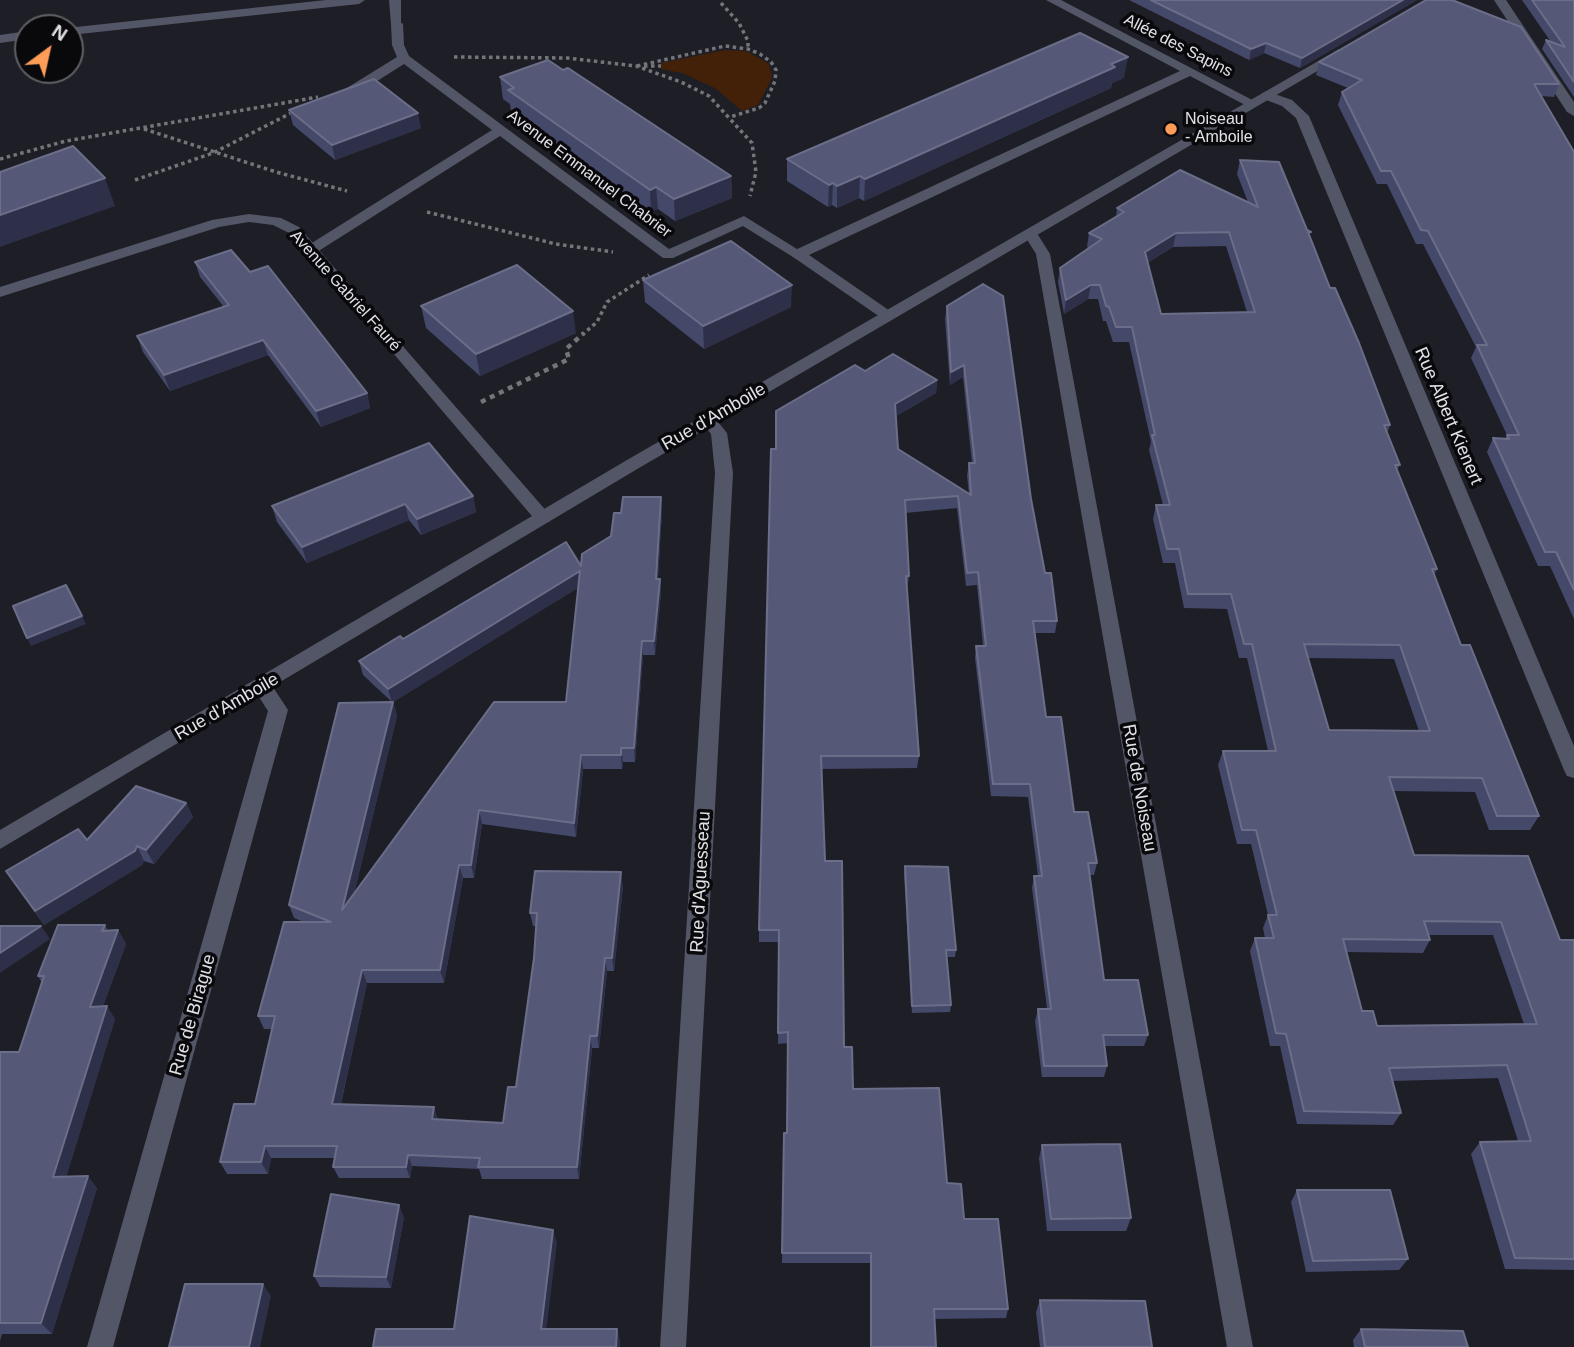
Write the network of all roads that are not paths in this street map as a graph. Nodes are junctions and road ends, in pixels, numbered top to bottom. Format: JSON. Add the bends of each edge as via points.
{"nodes":[{"id":1,"x":359,"y":0,"type":"edge"},
{"id":2,"x":395,"y":0,"type":"edge"},
{"id":3,"x":1052,"y":0,"type":"edge"},
{"id":4,"x":1500,"y":0,"type":"edge"},
{"id":5,"x":84,"y":29,"type":"edge"},
{"id":6,"x":1354,"y":44,"type":"edge"},
{"id":7,"x":404,"y":58,"type":"junction"},
{"id":8,"x":1190,"y":71,"type":"junction"},
{"id":9,"x":340,"y":99,"type":"edge"},
{"id":10,"x":1259,"y":99,"type":"junction"},
{"id":11,"x":1574,"y":112,"type":"edge"},
{"id":12,"x":501,"y":130,"type":"junction"},
{"id":13,"x":1030,"y":233,"type":"junction"},
{"id":14,"x":312,"y":249,"type":"junction"},
{"id":15,"x":798,"y":254,"type":"junction"},
{"id":16,"x":0,"y":292,"type":"edge"},
{"id":17,"x":888,"y":316,"type":"junction"},
{"id":18,"x":708,"y":421,"type":"junction"},
{"id":19,"x":543,"y":518,"type":"junction"},
{"id":20,"x":262,"y":687,"type":"junction"},
{"id":21,"x":1574,"y":771,"type":"edge"},
{"id":22,"x":0,"y":840,"type":"edge"},
{"id":23,"x":100,"y":1347,"type":"edge"},
{"id":24,"x":673,"y":1347,"type":"edge"},
{"id":25,"x":1240,"y":1347,"type":"edge"}],
"edges":[{"from":1,"to":5,"type":"street"},
{"from":2,"to":7,"type":"street","via":[[398,45]]},
{"from":3,"to":8,"type":"street","name":"Allée des Sapins"},
{"from":4,"to":11,"type":"street"},
{"from":6,"to":10,"type":"street","name":"Rue d'Amboile"},
{"from":7,"to":9,"type":"street"},
{"from":7,"to":12,"type":"street","name":"Avenue Emmanuel Chabrier"},
{"from":8,"to":10,"type":"street","name":"Allée des Sapins"},
{"from":8,"to":15,"type":"street"},
{"from":10,"to":13,"type":"street","name":"Rue d'Amboile"},
{"from":10,"to":21,"type":"street","name":"Rue Albert Kienert","via":[[1287,103],[1302,116]]},
{"from":12,"to":14,"type":"street"},
{"from":12,"to":15,"type":"street","name":"Avenue Emmanuel Chabrier","via":[[668,255],[744,220]]},
{"from":13,"to":17,"type":"street","name":"Rue d'Amboile"},
{"from":13,"to":25,"type":"street","name":"Rue de Noiseau","via":[[1043,254]]},
{"from":14,"to":16,"type":"street","name":"Avenue Gabriel Fauré","via":[[294,230],[276,221],[249,218],[217,223]]},
{"from":14,"to":19,"type":"street","name":"Avenue Gabriel Fauré"},
{"from":15,"to":17,"type":"street"},
{"from":17,"to":18,"type":"street","name":"Rue d'Amboile"},
{"from":18,"to":19,"type":"street","name":"Rue d'Amboile"},
{"from":18,"to":24,"type":"street","name":"Rue d'Aguesseau","via":[[719,433],[724,473]]},
{"from":19,"to":20,"type":"street","name":"Rue d'Amboile"},
{"from":20,"to":22,"type":"street","name":"Rue d'Amboile"},
{"from":20,"to":23,"type":"street","name":"Rue de Birague","via":[[278,710]]}]}
